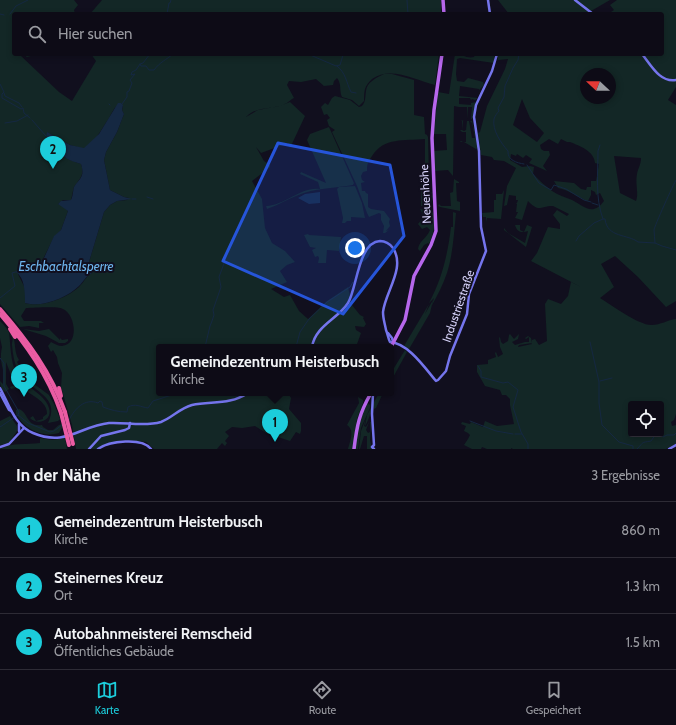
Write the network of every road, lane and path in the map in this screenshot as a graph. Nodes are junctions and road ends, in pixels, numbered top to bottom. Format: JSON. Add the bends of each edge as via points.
{"nodes":[{"id":1,"x":444,"y":0,"type":"edge"},
{"id":2,"x":488,"y":0,"type":"edge"},
{"id":3,"x":575,"y":0,"type":"edge"},
{"id":4,"x":444,"y":12,"type":"edge"},
{"id":5,"x":490,"y":12,"type":"edge"},
{"id":6,"x":590,"y":12,"type":"edge"},
{"id":7,"x":442,"y":56,"type":"edge"},
{"id":8,"x":496,"y":56,"type":"edge"},
{"id":9,"x":644,"y":56,"type":"edge"},
{"id":10,"x":676,"y":80,"type":"edge"},
{"id":11,"x":0,"y":308,"type":"edge"},
{"id":12,"x":0,"y":314,"type":"edge"},
{"id":13,"x":8,"y":320,"type":"junction"},
{"id":14,"x":21,"y":329,"type":"dead end"},
{"id":15,"x":15,"y":337,"type":"dead end"},
{"id":16,"x":393,"y":342,"type":"junction"},
{"id":17,"x":313,"y":344,"type":"edge"},
{"id":18,"x":0,"y":388,"type":"edge"},
{"id":19,"x":59,"y":388,"type":"dead end"},
{"id":20,"x":0,"y":393,"type":"edge"},
{"id":21,"x":242,"y":396,"type":"edge"},
{"id":22,"x":370,"y":396,"type":"edge"},
{"id":23,"x":372,"y":396,"type":"edge"},
{"id":24,"x":53,"y":398,"type":"dead end"},
{"id":25,"x":367,"y":399,"type":"junction"},
{"id":26,"x":372,"y":405,"type":"junction"},
{"id":27,"x":11,"y":411,"type":"junction"},
{"id":28,"x":63,"y":412,"type":"junction"},
{"id":29,"x":18,"y":422,"type":"junction"},
{"id":30,"x":130,"y":423,"type":"junction"},
{"id":31,"x":24,"y":428,"type":"junction"},
{"id":32,"x":19,"y":431,"type":"junction"},
{"id":33,"x":16,"y":437,"type":"junction"},
{"id":34,"x":676,"y":445,"type":"edge"},
{"id":35,"x":0,"y":447,"type":"edge"},
{"id":36,"x":71,"y":447,"type":"edge"},
{"id":37,"x":374,"y":448,"type":"edge"},
{"id":38,"x":88,"y":449,"type":"edge"},
{"id":39,"x":98,"y":449,"type":"edge"},
{"id":40,"x":151,"y":449,"type":"edge"},
{"id":41,"x":354,"y":449,"type":"edge"},
{"id":42,"x":669,"y":449,"type":"edge"}],
"edges":[{"from":1,"to":4,"type":"main road"},
{"from":2,"to":5,"type":"street"},
{"from":3,"to":6,"type":"street"},
{"from":7,"to":16,"type":"main road","name":"Neuenhöhe","via":[[432,153],[436,231],[414,276],[405,320]]},
{"from":8,"to":16,"type":"street","name":"Industriestraße","via":[[474,116],[479,150],[482,235],[486,251],[469,294],[467,314],[445,371],[437,381],[408,350]]},
{"from":9,"to":10,"type":"street","via":[[667,80]]},
{"from":11,"to":13,"type":"highway"},
{"from":12,"to":13,"type":"highway"},
{"from":13,"to":14,"type":"highway"},
{"from":13,"to":15,"type":"highway"},
{"from":13,"to":28,"type":"highway","via":[[42,364],[54,386]]},
{"from":16,"to":17,"type":"street","via":[[387,333],[383,314],[396,270],[396,254],[388,243],[377,241],[372,243],[364,256],[349,302],[318,333]]},
{"from":18,"to":27,"type":"street"},
{"from":19,"to":28,"type":"highway","via":[[65,408]]},
{"from":20,"to":27,"type":"street"},
{"from":21,"to":30,"type":"street","via":[[231,401],[189,406],[160,422]]},
{"from":22,"to":25,"type":"main road"},
{"from":23,"to":26,"type":"street"},
{"from":24,"to":28,"type":"highway","via":[[59,411]]},
{"from":25,"to":26,"type":"street"},
{"from":25,"to":41,"type":"main road","via":[[358,420]]},
{"from":26,"to":37,"type":"street"},
{"from":27,"to":29,"type":"street"},
{"from":28,"to":36,"type":"highway","bridge":true},
{"from":29,"to":31,"type":"street"},
{"from":29,"to":32,"type":"street"},
{"from":30,"to":31,"type":"street","via":[[103,424],[74,435],[59,437],[41,435]]},
{"from":30,"to":38,"type":"street","via":[[129,428],[125,430],[101,436]]},
{"from":31,"to":32,"type":"street"},
{"from":31,"to":33,"type":"street"},
{"from":32,"to":33,"type":"street"},
{"from":33,"to":35,"type":"street","via":[[9,444]]},
{"from":34,"to":42,"type":"street"},
{"from":39,"to":40,"type":"street","via":[[126,441],[147,444]]}]}
